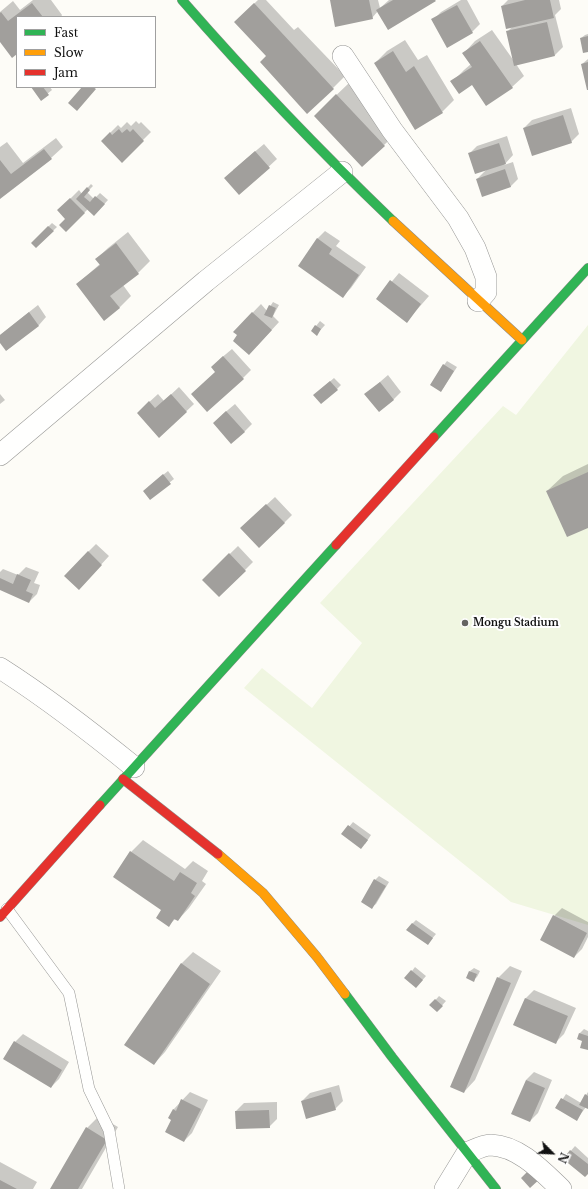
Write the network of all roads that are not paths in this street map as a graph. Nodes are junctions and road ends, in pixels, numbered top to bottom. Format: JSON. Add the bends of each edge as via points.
{"nodes":[{"id":1,"x":182,"y":0,"type":"edge"},
{"id":2,"x":343,"y":56,"type":"dead end"},
{"id":3,"x":342,"y":172,"type":"junction"},
{"id":4,"x":588,"y":268,"type":"edge"},
{"id":5,"x":478,"y":301,"type":"junction"},
{"id":6,"x":522,"y":340,"type":"junction"},
{"id":7,"x":0,"y":455,"type":"edge"},
{"id":8,"x":0,"y":668,"type":"edge"},
{"id":9,"x":129,"y":773,"type":"junction"},
{"id":10,"x":4,"y":913,"type":"edge"},
{"id":11,"x":467,"y":1152,"type":"junction"},
{"id":12,"x":119,"y":1189,"type":"edge"},
{"id":13,"x":445,"y":1189,"type":"edge"},
{"id":14,"x":496,"y":1189,"type":"edge"},
{"id":15,"x":561,"y":1189,"type":"edge"}],
"edges":[{"from":1,"to":3,"type":"street","via":[[264,92]]},
{"from":2,"to":5,"type":"street","via":[[392,130],[458,218],[475,248],[486,277],[486,292]]},
{"from":3,"to":5,"type":"street"},
{"from":3,"to":7,"type":"street","via":[[206,281]]},
{"from":4,"to":6,"type":"street"},
{"from":5,"to":6,"type":"street"},
{"from":6,"to":9,"type":"street"},
{"from":8,"to":9,"type":"street","via":[[84,726]]},
{"from":9,"to":10,"type":"street"},
{"from":9,"to":11,"type":"street","via":[[263,893],[316,957]]},
{"from":10,"to":12,"type":"lane","via":[[69,993],[89,1088],[109,1130]]},
{"from":11,"to":13,"type":"street"},
{"from":11,"to":14,"type":"street"},
{"from":11,"to":15,"type":"street","via":[[490,1145],[510,1149],[533,1163]]}]}
